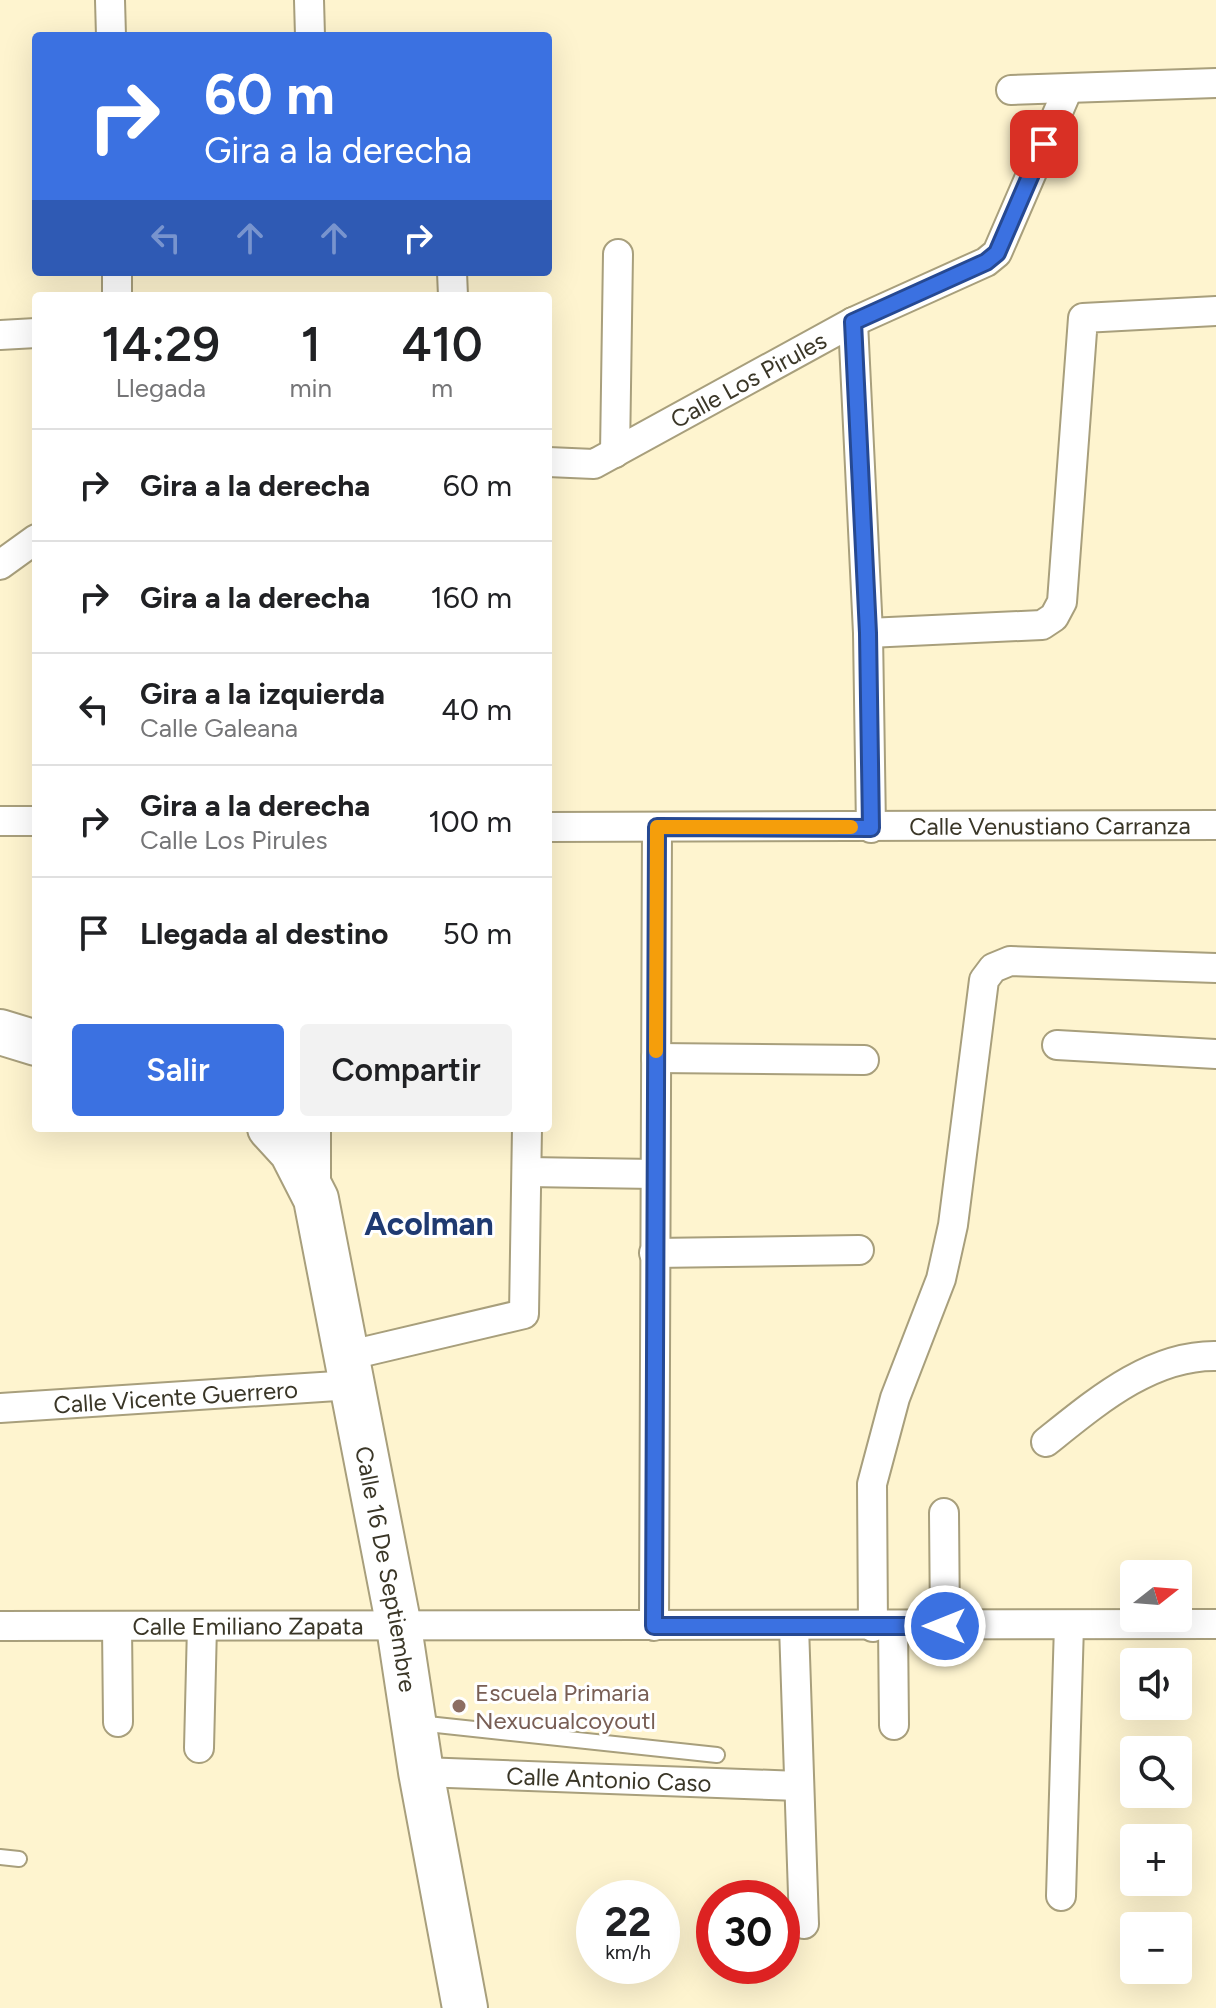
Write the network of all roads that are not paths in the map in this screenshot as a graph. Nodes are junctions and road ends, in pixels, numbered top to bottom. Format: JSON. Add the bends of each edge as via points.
{"nodes":[{"id":1,"x":110,"y":0,"type":"edge"},
{"id":2,"x":309,"y":0,"type":"edge"},
{"id":3,"x":111,"y":32,"type":"edge"},
{"id":4,"x":310,"y":32,"type":"edge"},
{"id":5,"x":1216,"y":83,"type":"edge"},
{"id":6,"x":1068,"y":89,"type":"junction"},
{"id":7,"x":1011,"y":90,"type":"dead end"},
{"id":8,"x":618,"y":254,"type":"dead end"},
{"id":9,"x":1216,"y":311,"type":"edge"},
{"id":10,"x":853,"y":322,"type":"junction"},
{"id":11,"x":32,"y":333,"type":"edge"},
{"id":12,"x":0,"y":335,"type":"edge"},
{"id":13,"x":615,"y":453,"type":"junction"},
{"id":14,"x":552,"y":462,"type":"edge"},
{"id":15,"x":32,"y":542,"type":"edge"},
{"id":16,"x":0,"y":565,"type":"edge"},
{"id":17,"x":868,"y":633,"type":"junction"},
{"id":18,"x":0,"y":821,"type":"edge"},
{"id":19,"x":32,"y":821,"type":"edge"},
{"id":20,"x":1216,"y":825,"type":"edge"},
{"id":21,"x":552,"y":827,"type":"edge"},
{"id":22,"x":657,"y":827,"type":"junction"},
{"id":23,"x":871,"y":828,"type":"junction"},
{"id":24,"x":1216,"y":968,"type":"edge"},
{"id":25,"x":0,"y":1032,"type":"edge"},
{"id":26,"x":32,"y":1042,"type":"edge"},
{"id":27,"x":1057,"y":1045,"type":"dead end"},
{"id":28,"x":1216,"y":1054,"type":"edge"},
{"id":29,"x":656,"y":1058,"type":"junction"},
{"id":30,"x":864,"y":1060,"type":"dead end"},
{"id":31,"x":274,"y":1132,"type":"edge"},
{"id":32,"x":316,"y":1132,"type":"edge"},
{"id":33,"x":527,"y":1132,"type":"edge"},
{"id":34,"x":527,"y":1172,"type":"junction"},
{"id":35,"x":655,"y":1174,"type":"junction"},
{"id":36,"x":316,"y":1199,"type":"junction"},
{"id":37,"x":859,"y":1250,"type":"dead end"},
{"id":38,"x":654,"y":1253,"type":"junction"},
{"id":39,"x":1216,"y":1356,"type":"edge"},
{"id":40,"x":349,"y":1370,"type":"junction"},
{"id":41,"x":0,"y":1408,"type":"edge"},
{"id":42,"x":1046,"y":1442,"type":"dead end"},
{"id":43,"x":944,"y":1513,"type":"dead end"},
{"id":44,"x":1216,"y":1624,"type":"edge"},
{"id":45,"x":1069,"y":1625,"type":"junction"},
{"id":46,"x":0,"y":1626,"type":"edge"},
{"id":47,"x":117,"y":1626,"type":"junction"},
{"id":48,"x":202,"y":1626,"type":"junction"},
{"id":49,"x":654,"y":1626,"type":"junction"},
{"id":50,"x":794,"y":1626,"type":"junction"},
{"id":51,"x":945,"y":1626,"type":"junction"},
{"id":52,"x":399,"y":1627,"type":"junction"},
{"id":53,"x":883,"y":1627,"type":"junction"},
{"id":54,"x":118,"y":1722,"type":"dead end"},
{"id":55,"x":413,"y":1722,"type":"junction"},
{"id":56,"x":894,"y":1725,"type":"dead end"},
{"id":57,"x":199,"y":1748,"type":"dead end"},
{"id":58,"x":717,"y":1755,"type":"dead end"},
{"id":59,"x":421,"y":1772,"type":"junction"},
{"id":60,"x":799,"y":1786,"type":"junction"},
{"id":61,"x":0,"y":1857,"type":"edge"},
{"id":62,"x":19,"y":1859,"type":"dead end"},
{"id":63,"x":1061,"y":1896,"type":"dead end"},
{"id":64,"x":804,"y":1924,"type":"dead end"},
{"id":65,"x":465,"y":2008,"type":"edge"}],
"edges":[{"from":1,"to":3,"type":"street"},
{"from":2,"to":4,"type":"street"},
{"from":5,"to":6,"type":"street"},
{"from":6,"to":7,"type":"street"},
{"from":6,"to":10,"type":"street","name":"Calle Los Pirules","via":[[997,253]]},
{"from":8,"to":13,"type":"street"},
{"from":9,"to":17,"type":"street","via":[[1083,318],[1062,602],[1054,617],[1042,625]]},
{"from":10,"to":13,"type":"street","name":"Calle Los Pirules"},
{"from":10,"to":17,"type":"street"},
{"from":11,"to":12,"type":"street"},
{"from":13,"to":14,"type":"street","name":"Calle Los Pirules","via":[[594,464]]},
{"from":15,"to":16,"type":"street"},
{"from":17,"to":23,"type":"street"},
{"from":18,"to":19,"type":"street"},
{"from":20,"to":23,"type":"street","name":"Calle Venustiano Carranza"},
{"from":21,"to":22,"type":"street","name":"Calle Venustiano Carranza"},
{"from":22,"to":23,"type":"street","name":"Calle Venustiano Carranza"},
{"from":22,"to":29,"type":"street"},
{"from":24,"to":53,"type":"street","via":[[1010,961],[993,968],[984,980],[953,1225],[941,1279],[895,1398],[872,1484]]},
{"from":25,"to":26,"type":"main road"},
{"from":27,"to":28,"type":"street"},
{"from":29,"to":30,"type":"street"},
{"from":29,"to":35,"type":"street"},
{"from":31,"to":36,"type":"main road","via":[[292,1152]]},
{"from":32,"to":36,"type":"street","name":"Calle 16 De Septiembre"},
{"from":33,"to":34,"type":"street"},
{"from":34,"to":35,"type":"street"},
{"from":34,"to":40,"type":"street","name":"Calle Vicente Guerrero","via":[[524,1314]]},
{"from":35,"to":38,"type":"street"},
{"from":36,"to":40,"type":"main road","name":"Calle 16 De Septiembre"},
{"from":37,"to":38,"type":"street"},
{"from":38,"to":49,"type":"street"},
{"from":39,"to":42,"type":"street","via":[[1195,1356],[1114,1387]]},
{"from":40,"to":41,"type":"street","name":"Calle Vicente Guerrero"},
{"from":40,"to":52,"type":"main road","name":"Calle 16 De Septiembre"},
{"from":43,"to":51,"type":"street"},
{"from":44,"to":45,"type":"street","name":"Calle Emiliano Zapata"},
{"from":45,"to":51,"type":"street","name":"Calle Emiliano Zapata"},
{"from":45,"to":63,"type":"street"},
{"from":46,"to":47,"type":"street","name":"Calle Emiliano Zapata"},
{"from":47,"to":48,"type":"street","name":"Calle Emiliano Zapata"},
{"from":47,"to":54,"type":"street"},
{"from":48,"to":52,"type":"street","name":"Calle Emiliano Zapata"},
{"from":48,"to":57,"type":"street"},
{"from":49,"to":50,"type":"street","name":"Calle Emiliano Zapata"},
{"from":49,"to":52,"type":"street","name":"Calle Emiliano Zapata"},
{"from":50,"to":53,"type":"street","name":"Calle Emiliano Zapata"},
{"from":50,"to":60,"type":"street"},
{"from":51,"to":53,"type":"street","name":"Calle Emiliano Zapata"},
{"from":52,"to":55,"type":"main road","name":"Calle 16 De Septiembre"},
{"from":53,"to":56,"type":"street"},
{"from":55,"to":58,"type":"lane"},
{"from":55,"to":59,"type":"main road","name":"Calle 16 De Septiembre"},
{"from":59,"to":60,"type":"street","name":"Calle Antonio Caso"},
{"from":59,"to":65,"type":"main road","name":"Calle 16 De Septiembre"},
{"from":60,"to":64,"type":"street"},
{"from":61,"to":62,"type":"lane"}]}
